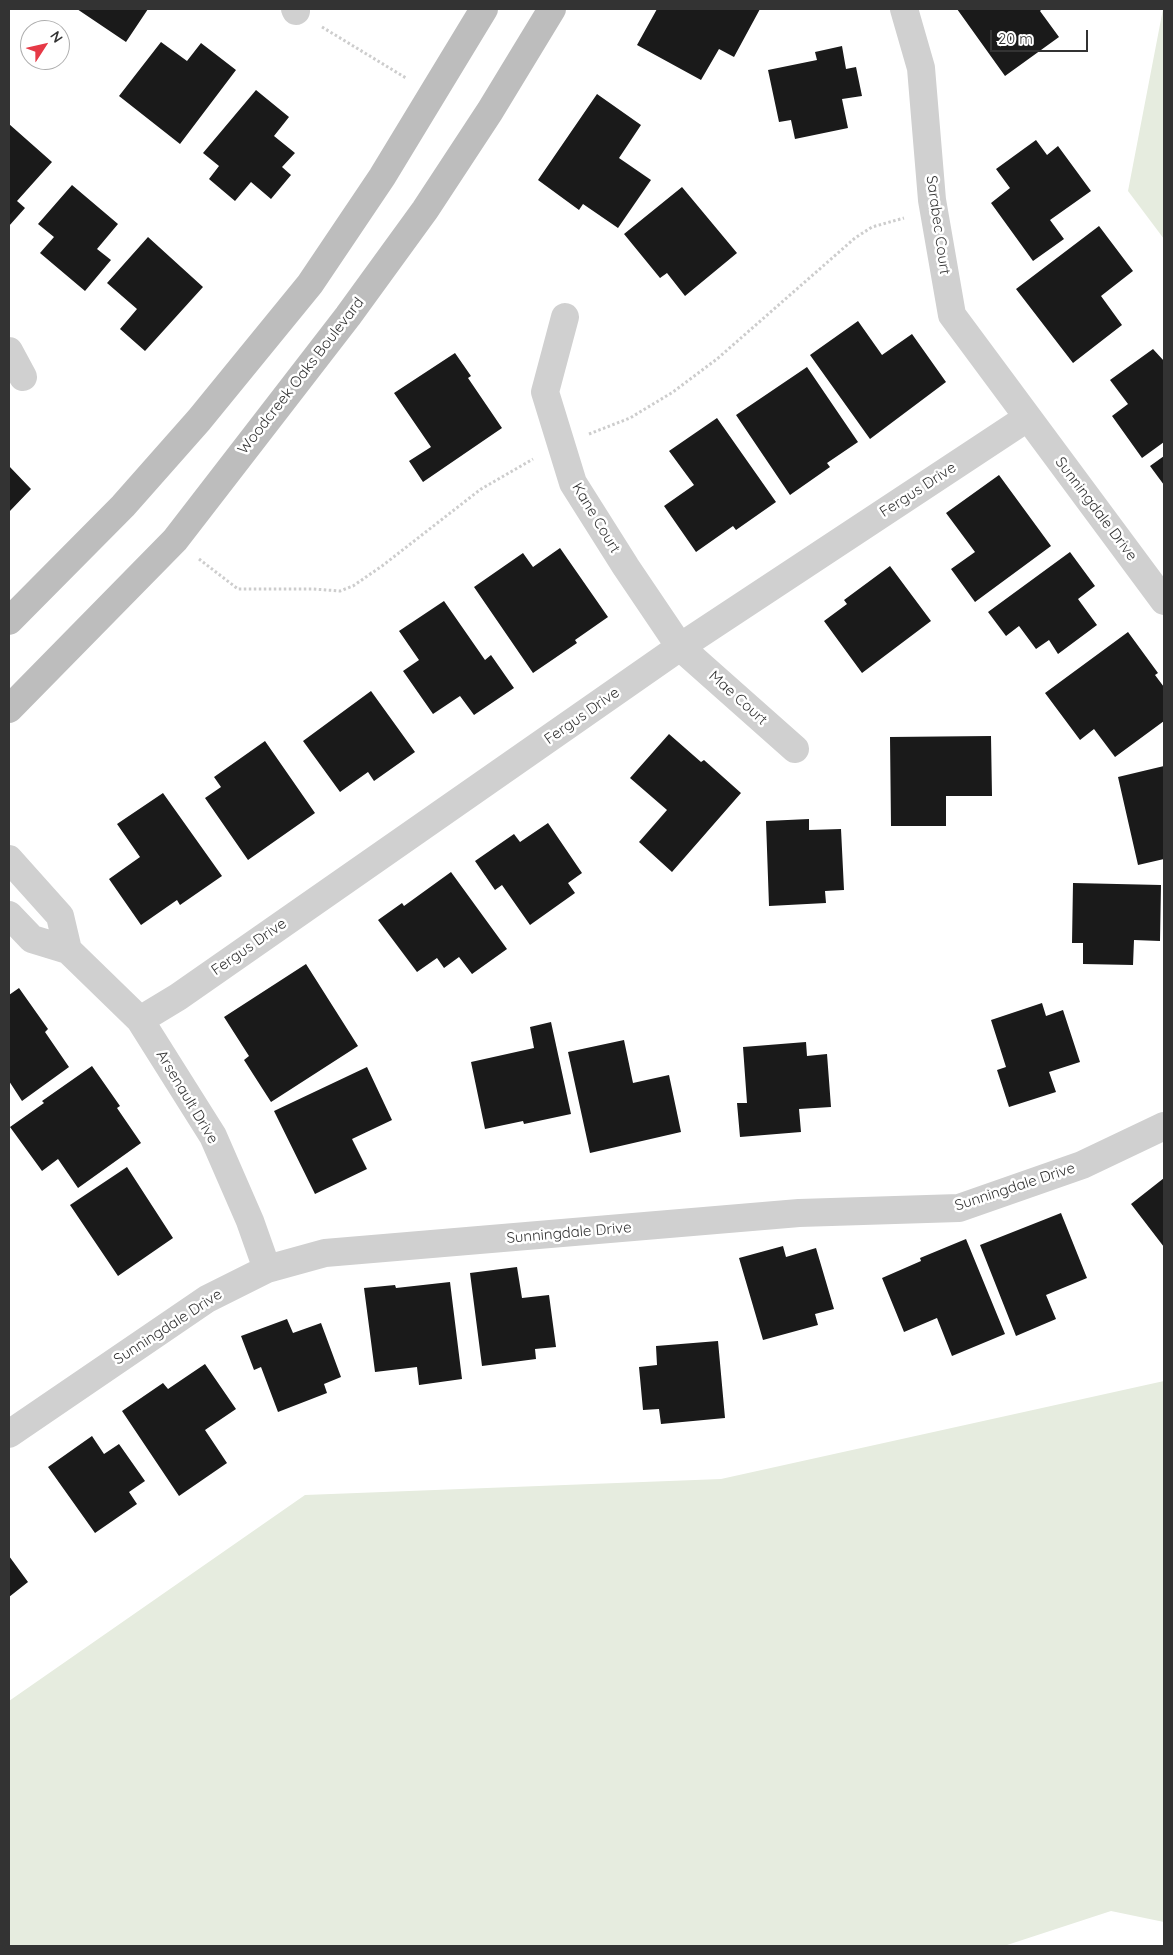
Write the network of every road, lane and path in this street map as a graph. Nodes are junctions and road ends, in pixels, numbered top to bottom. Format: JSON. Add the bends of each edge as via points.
{"nodes":[{"id":1,"x":484,"y":9,"type":"edge"},
{"id":2,"x":552,"y":9,"type":"edge"},
{"id":3,"x":904,"y":9,"type":"edge"},
{"id":4,"x":296,"y":10,"type":"edge"},
{"id":5,"x":433,"y":94,"type":"junction"},
{"id":6,"x":565,"y":317,"type":"dead end"},
{"id":7,"x":9,"y":351,"type":"edge"},
{"id":8,"x":24,"y":377,"type":"dead end"},
{"id":9,"x":1028,"y":418,"type":"junction"},
{"id":10,"x":1164,"y":600,"type":"edge"},
{"id":11,"x":9,"y":621,"type":"edge"},
{"id":12,"x":680,"y":648,"type":"junction"},
{"id":13,"x":9,"y":709,"type":"edge"},
{"id":14,"x":795,"y":750,"type":"dead end"},
{"id":15,"x":12,"y":870,"type":"edge"},
{"id":16,"x":9,"y":915,"type":"edge"},
{"id":17,"x":68,"y":950,"type":"junction"},
{"id":18,"x":140,"y":1020,"type":"junction"},
{"id":19,"x":1164,"y":1126,"type":"edge"},
{"id":20,"x":267,"y":1269,"type":"junction"},
{"id":21,"x":9,"y":1434,"type":"edge"}],
"edges":[{"from":1,"to":5,"type":"main road"},
{"from":2,"to":13,"type":"main road","name":"Woodcreek Oaks Boulevard","via":[[425,210],[348,316],[175,540]]},
{"from":3,"to":9,"type":"street","name":"Sarabec Court","via":[[921,68],[932,200],[952,315]]},
{"from":4,"to":5,"type":"path"},
{"from":5,"to":11,"type":"main road","via":[[382,178],[310,284],[199,420],[123,506]]},
{"from":6,"to":12,"type":"street","name":"Kane Court","via":[[545,392],[574,482]]},
{"from":7,"to":8,"type":"street"},
{"from":9,"to":10,"type":"street","name":"Sunningdale Drive"},
{"from":9,"to":12,"type":"street","name":"Fergus Drive"},
{"from":12,"to":14,"type":"street","name":"Mae Court"},
{"from":12,"to":18,"type":"street","name":"Fergus Drive","via":[[178,997]]},
{"from":15,"to":17,"type":"street","via":[[60,916]]},
{"from":16,"to":17,"type":"street","name":"Arsenault Drive","via":[[32,940]]},
{"from":17,"to":18,"type":"street","name":"Arsenault Drive"},
{"from":18,"to":20,"type":"street","name":"Arsenault Drive","via":[[213,1136]]},
{"from":19,"to":20,"type":"street","name":"Sunningdale Drive","via":[[1082,1165],[959,1208],[799,1214],[334,1252]]},
{"from":20,"to":21,"type":"street","name":"Sunningdale Drive","via":[[207,1299]]}]}
